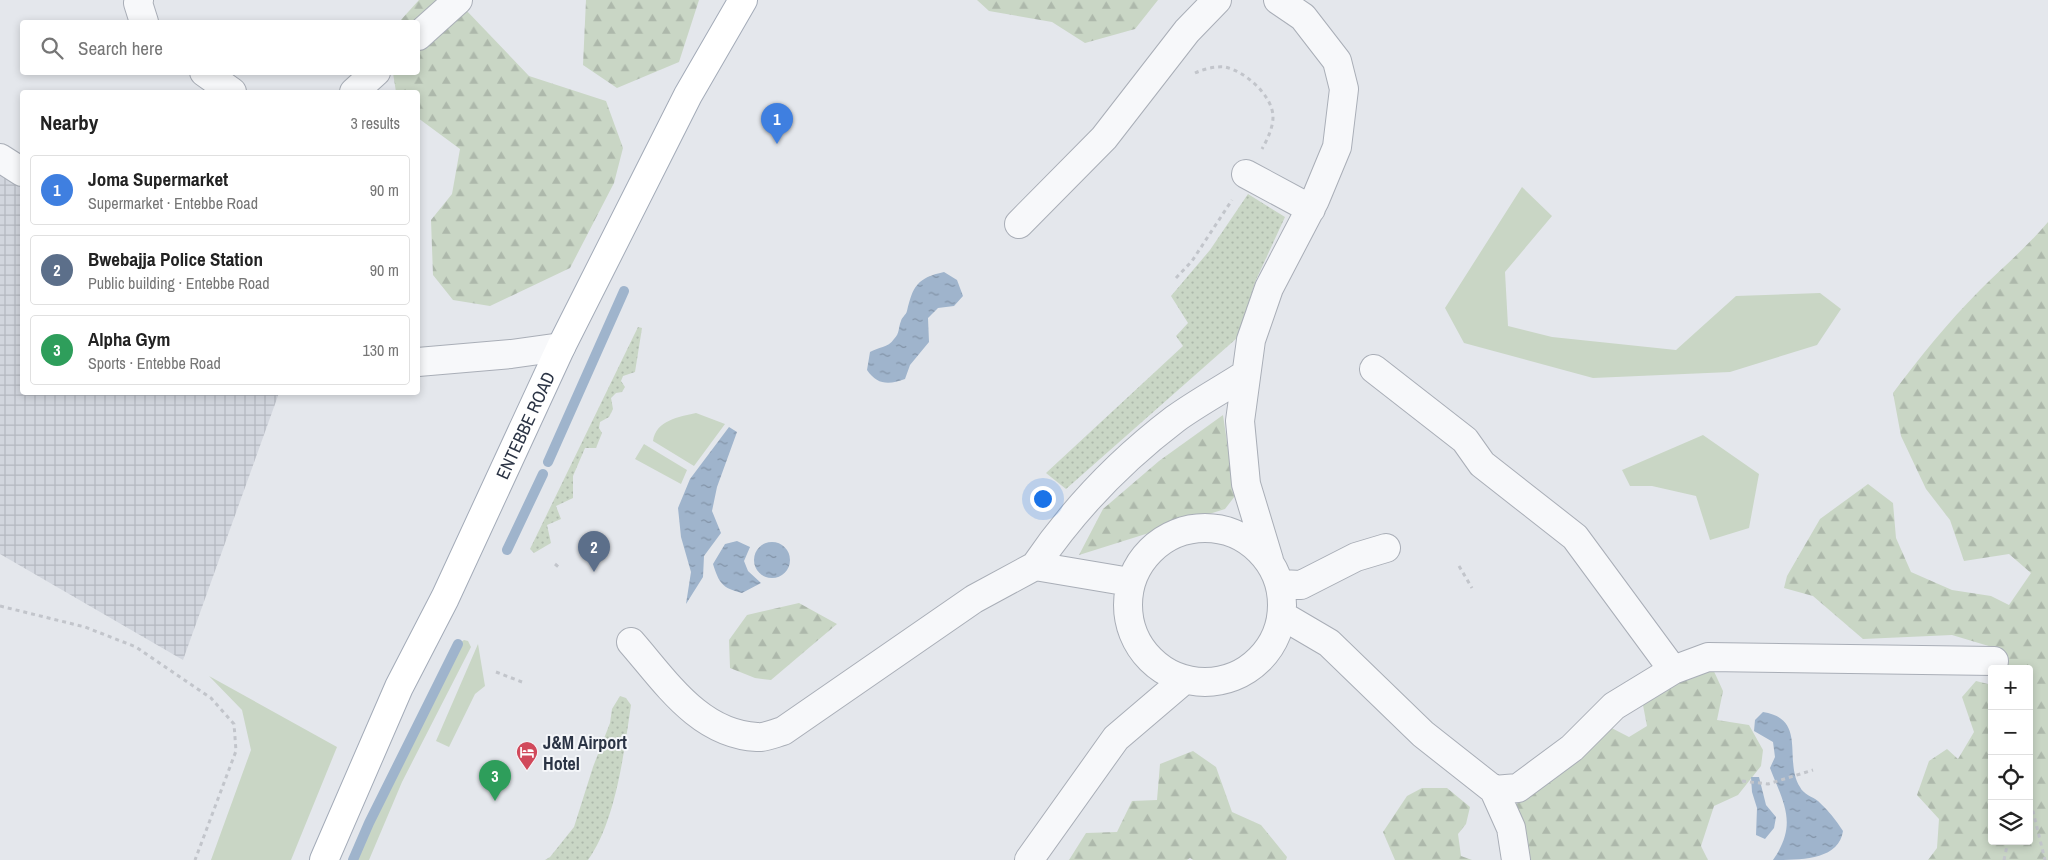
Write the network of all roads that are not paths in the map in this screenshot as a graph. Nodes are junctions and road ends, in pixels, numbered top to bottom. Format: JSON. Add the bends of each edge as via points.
{"nodes":[{"id":1,"x":139,"y":0,"type":"edge"},
{"id":2,"x":458,"y":0,"type":"edge"},
{"id":3,"x":743,"y":0,"type":"edge"},
{"id":4,"x":1216,"y":0,"type":"edge"},
{"id":5,"x":1278,"y":0,"type":"edge"},
{"id":6,"x":143,"y":20,"type":"edge"},
{"id":7,"x":420,"y":34,"type":"edge"},
{"id":8,"x":208,"y":75,"type":"edge"},
{"id":9,"x":373,"y":75,"type":"edge"},
{"id":10,"x":229,"y":90,"type":"edge"},
{"id":11,"x":356,"y":90,"type":"edge"},
{"id":12,"x":0,"y":158,"type":"edge"},
{"id":13,"x":20,"y":171,"type":"edge"},
{"id":14,"x":1246,"y":174,"type":"road end"},
{"id":15,"x":1310,"y":209,"type":"junction"},
{"id":16,"x":1019,"y":224,"type":"dead end"},
{"id":17,"x":561,"y":347,"type":"junction"},
{"id":18,"x":420,"y":362,"type":"edge"},
{"id":19,"x":1374,"y":369,"type":"dead end"},
{"id":20,"x":1246,"y":374,"type":"junction"},
{"id":21,"x":1386,"y":548,"type":"dead end"},
{"id":22,"x":1269,"y":560,"type":"junction"},
{"id":23,"x":1034,"y":566,"type":"junction"},
{"id":24,"x":1130,"y":582,"type":"junction"},
{"id":25,"x":1280,"y":584,"type":"junction"},
{"id":26,"x":1283,"y":616,"type":"junction"},
{"id":27,"x":631,"y":642,"type":"dead end"},
{"id":28,"x":1994,"y":661,"type":"dead end"},
{"id":29,"x":1673,"y":670,"type":"junction"},
{"id":30,"x":1184,"y":680,"type":"junction"},
{"id":31,"x":1494,"y":790,"type":"junction"},
{"id":32,"x":324,"y":860,"type":"edge"},
{"id":33,"x":1029,"y":860,"type":"edge"},
{"id":34,"x":1516,"y":860,"type":"edge"}],
"edges":[{"from":1,"to":6,"type":"street"},
{"from":2,"to":7,"type":"street"},
{"from":3,"to":17,"type":"main road","name":"ENTEBBE ROAD","via":[[688,95]]},
{"from":4,"to":16,"type":"street","via":[[1187,31],[1104,138]]},
{"from":5,"to":15,"type":"street","via":[[1303,18],[1337,61],[1344,88],[1337,147]]},
{"from":8,"to":10,"type":"street"},
{"from":9,"to":11,"type":"street"},
{"from":12,"to":13,"type":"street"},
{"from":14,"to":15,"type":"street"},
{"from":15,"to":20,"type":"street","via":[[1269,288],[1251,340]]},
{"from":17,"to":18,"type":"street"},
{"from":17,"to":32,"type":"main road","name":"ENTEBBE ROAD","via":[[445,598],[399,687]]},
{"from":19,"to":29,"type":"street","via":[[1465,440],[1482,464],[1575,537]]},
{"from":20,"to":22,"type":"street","via":[[1240,421],[1246,484]]},
{"from":20,"to":23,"type":"street","via":[[1176,418],[1116,468]]},
{"from":21,"to":25,"type":"street","via":[[1356,557],[1301,585]]},
{"from":22,"to":24,"type":"street","via":[[1248,540],[1221,528],[1192,528],[1165,538],[1144,556]]},
{"from":22,"to":25,"type":"street"},
{"from":23,"to":24,"type":"street"},
{"from":23,"to":27,"type":"street","via":[[974,600],[783,732],[758,737],[725,731],[689,709]]},
{"from":24,"to":30,"type":"street","via":[[1127,598],[1130,625],[1141,649],[1159,668]]},
{"from":25,"to":26,"type":"street"},
{"from":26,"to":30,"type":"street","via":[[1274,641],[1258,662],[1236,677],[1210,683]]},
{"from":26,"to":31,"type":"street","via":[[1329,643],[1423,734]]},
{"from":28,"to":29,"type":"street","via":[[1708,657]]},
{"from":29,"to":31,"type":"street","via":[[1614,706],[1572,748],[1518,788]]},
{"from":30,"to":33,"type":"street","via":[[1116,738]]},
{"from":31,"to":34,"type":"street","via":[[1511,828]]}]}
